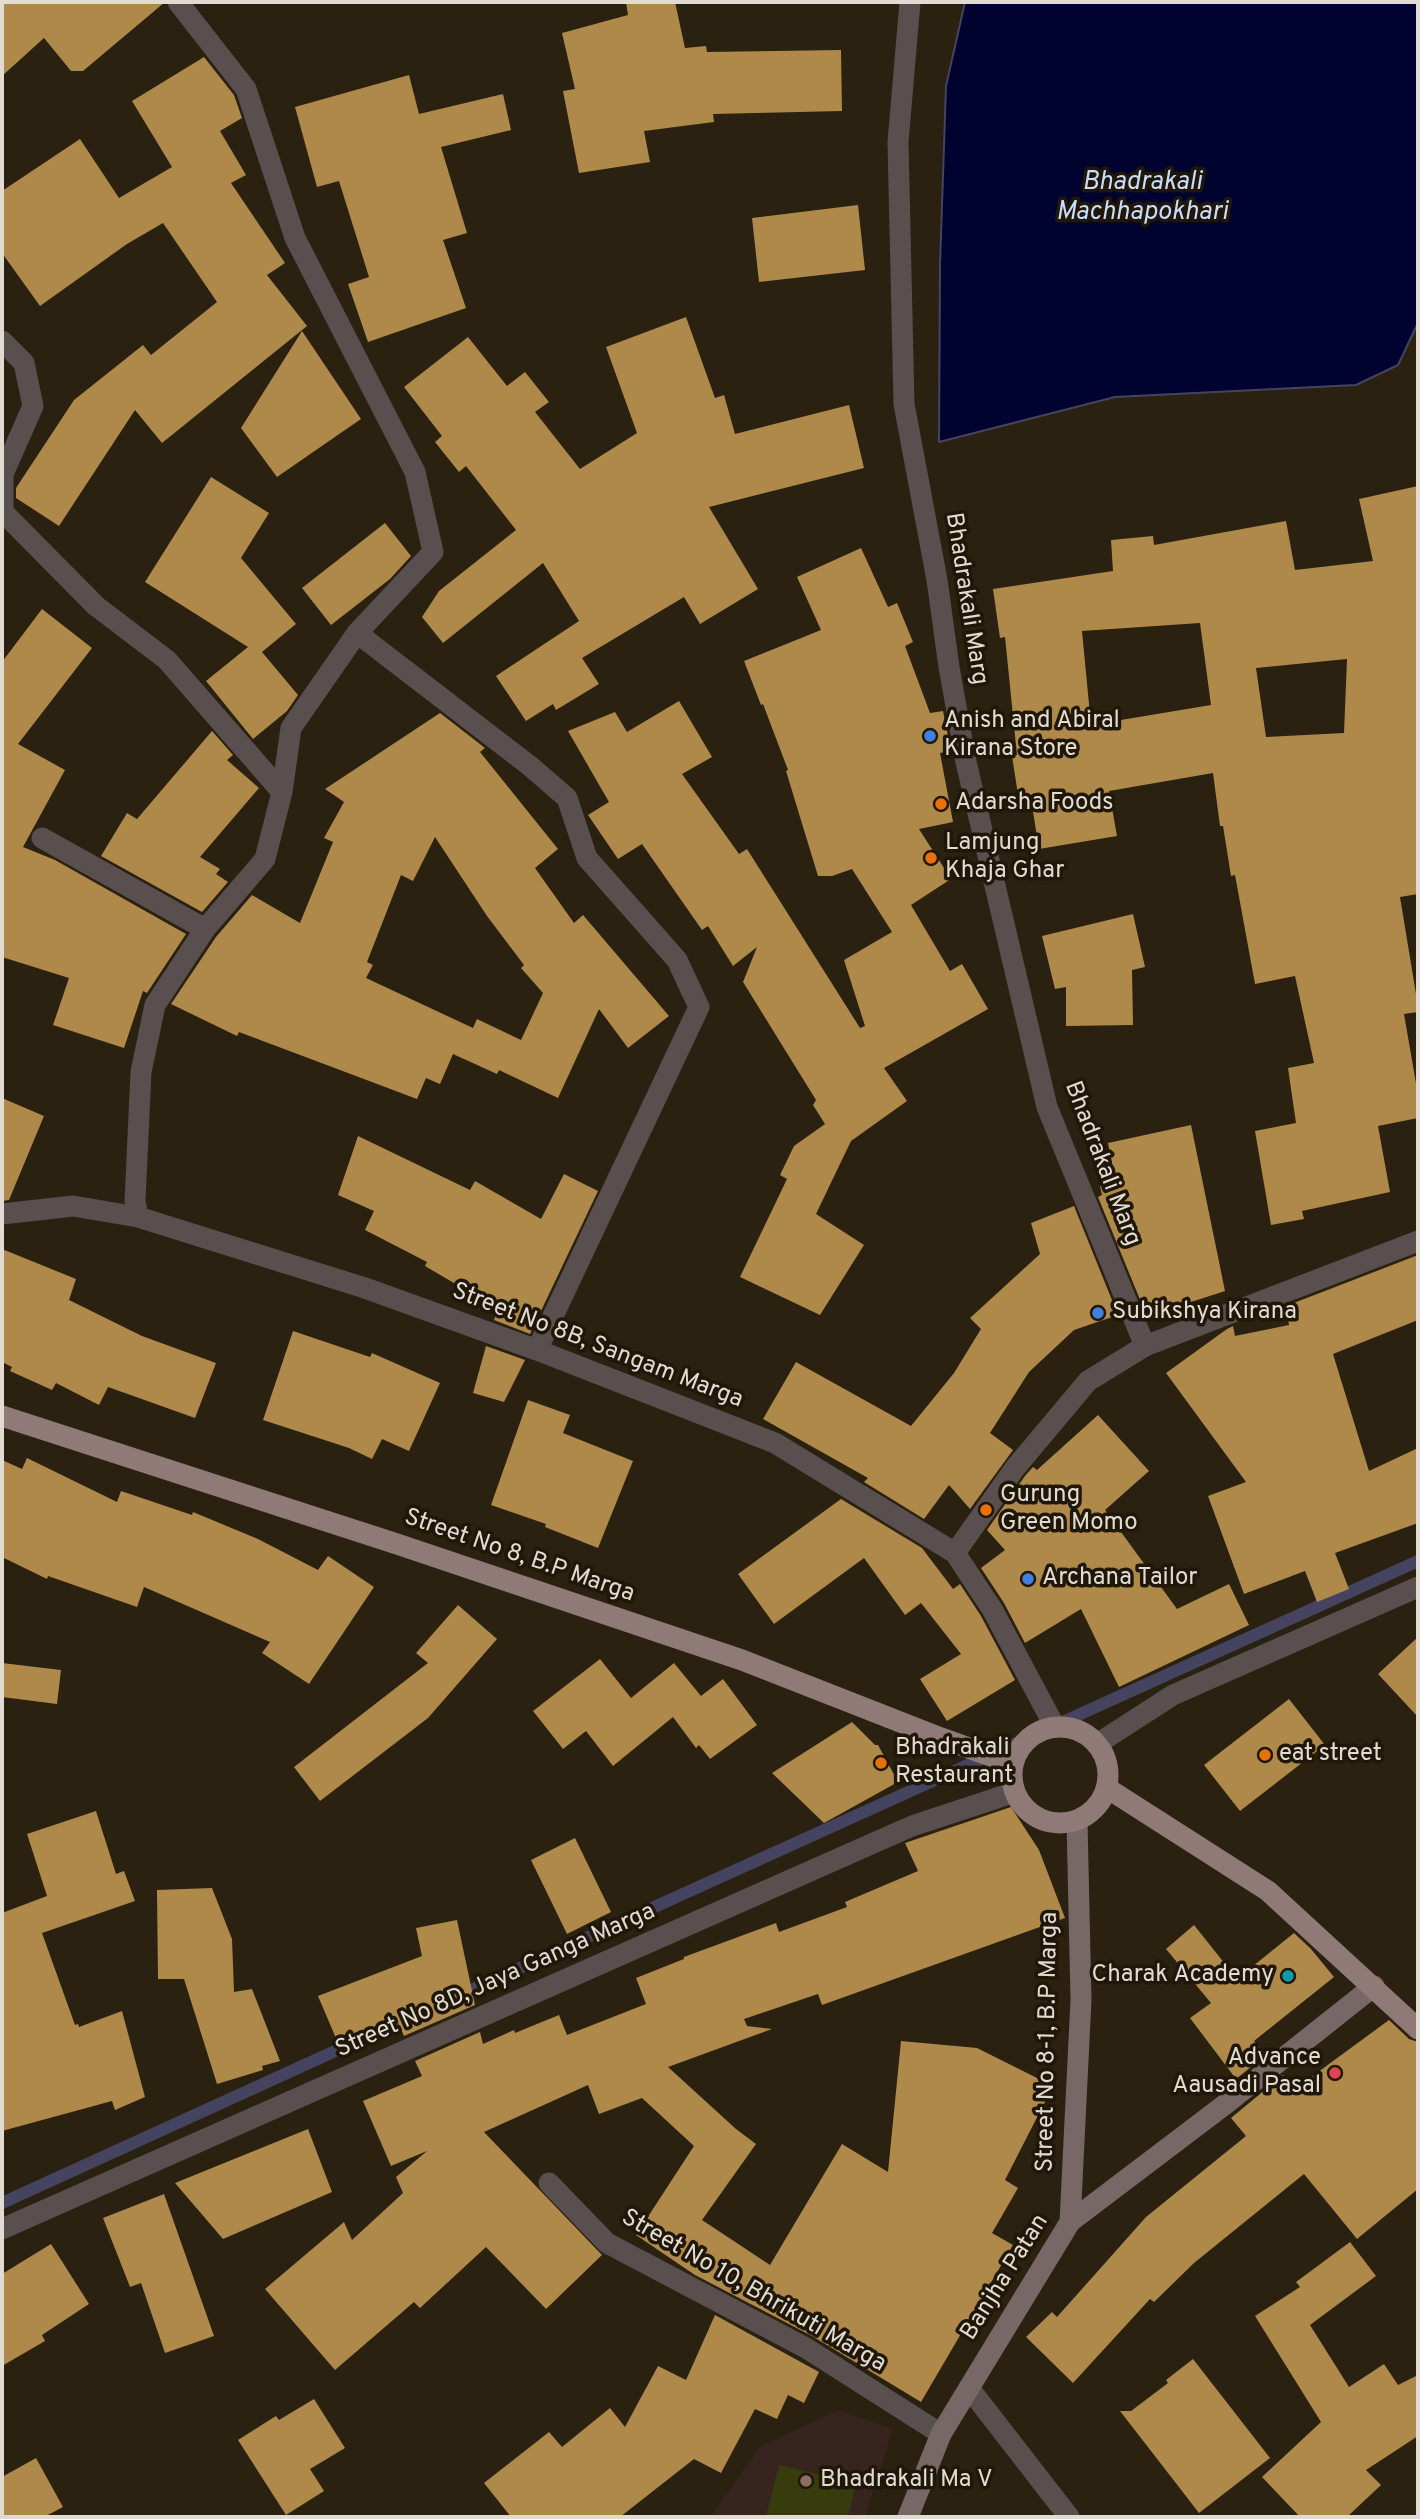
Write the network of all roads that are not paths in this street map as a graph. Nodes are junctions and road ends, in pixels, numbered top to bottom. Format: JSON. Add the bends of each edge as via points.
{"nodes":[{"id":1,"x":178,"y":2,"type":"edge"},
{"id":2,"x":910,"y":2,"type":"edge"},
{"id":3,"x":2,"y":341,"type":"edge"},
{"id":4,"x":357,"y":633,"type":"junction"},
{"id":5,"x":282,"y":792,"type":"junction"},
{"id":6,"x":42,"y":838,"type":"dead end"},
{"id":7,"x":205,"y":929,"type":"junction"},
{"id":8,"x":2,"y":1214,"type":"edge"},
{"id":9,"x":138,"y":1217,"type":"junction"},
{"id":10,"x":1418,"y":1241,"type":"edge"},
{"id":11,"x":1145,"y":1346,"type":"junction"},
{"id":12,"x":537,"y":1350,"type":"junction"},
{"id":13,"x":2,"y":1416,"type":"edge"},
{"id":14,"x":955,"y":1553,"type":"junction"},
{"id":15,"x":1418,"y":1587,"type":"edge"},
{"id":16,"x":1055,"y":1727,"type":"junction"},
{"id":17,"x":1097,"y":1744,"type":"junction"},
{"id":18,"x":1013,"y":1764,"type":"junction"},
{"id":19,"x":1107,"y":1788,"type":"junction"},
{"id":20,"x":1015,"y":1792,"type":"junction"},
{"id":21,"x":1077,"y":1821,"type":"junction"},
{"id":22,"x":1374,"y":1986,"type":"junction"},
{"id":23,"x":1418,"y":2029,"type":"edge"},
{"id":24,"x":549,"y":2183,"type":"dead end"},
{"id":25,"x":1070,"y":2222,"type":"junction"},
{"id":26,"x":2,"y":2229,"type":"edge"},
{"id":27,"x":969,"y":2388,"type":"junction"},
{"id":28,"x":941,"y":2434,"type":"junction"},
{"id":29,"x":908,"y":2517,"type":"edge"},
{"id":30,"x":1069,"y":2517,"type":"edge"}],
"edges":[{"from":1,"to":4,"type":"street","via":[[246,89],[295,238],[415,472],[433,552]]},
{"from":2,"to":11,"type":"street","name":"Bhadrakali Marg","via":[[898,142],[904,404],[949,667],[966,761],[1046,1107]]},
{"from":3,"to":5,"type":"street","via":[[24,363],[33,407],[3,474],[3,512],[96,606],[167,660]]},
{"from":4,"to":5,"type":"street","via":[[291,728]]},
{"from":4,"to":12,"type":"street","via":[[567,798],[587,858],[677,960],[699,1007]]},
{"from":5,"to":7,"type":"street","via":[[265,859]]},
{"from":6,"to":7,"type":"street"},
{"from":7,"to":9,"type":"street","via":[[155,1005],[141,1072]]},
{"from":8,"to":9,"type":"street","name":"Street No 8B, Sangam Marga","via":[[73,1206]]},
{"from":9,"to":12,"type":"street","name":"Street No 8B, Sangam Marga","via":[[365,1288]]},
{"from":10,"to":11,"type":"street"},
{"from":11,"to":14,"type":"street","via":[[1088,1381],[1015,1468]]},
{"from":12,"to":14,"type":"street","name":"Street No 8B, Sangam Marga","via":[[775,1443]]},
{"from":13,"to":18,"type":"main road","name":"Street No 8, B.P Marga","via":[[742,1660]]},
{"from":14,"to":16,"type":"street","name":"Street No 8B, Sangam Marga","via":[[992,1609]]},
{"from":15,"to":17,"type":"street","via":[[1173,1695]]},
{"from":16,"to":17,"type":"main road","via":[[1086,1734]]},
{"from":16,"to":18,"type":"main road","via":[[1028,1739]]},
{"from":17,"to":19,"type":"main road","via":[[1109,1773]]},
{"from":18,"to":20,"type":"main road"},
{"from":19,"to":21,"type":"main road","via":[[1100,1802]]},
{"from":19,"to":22,"type":"main road","via":[[1268,1891]]},
{"from":20,"to":21,"type":"main road","via":[[1033,1816],[1062,1824]]},
{"from":20,"to":26,"type":"street","name":"Street No 8D, Jaya Ganga Marga","via":[[912,1826]]},
{"from":21,"to":25,"type":"main road","name":"Street No 8-1, B.P Marga","via":[[1081,2000]]},
{"from":22,"to":23,"type":"main road"},
{"from":22,"to":25,"type":"main road","name":"Banjha Patan"},
{"from":24,"to":28,"type":"street","name":"Street No 10, Bhrikuti Marga","via":[[607,2243],[806,2348]]},
{"from":25,"to":27,"type":"main road","name":"Banjha Patan"},
{"from":27,"to":28,"type":"main road","name":"Banjha Patan"},
{"from":27,"to":30,"type":"street"},
{"from":28,"to":29,"type":"main road","name":"Banjha Patan"}]}
